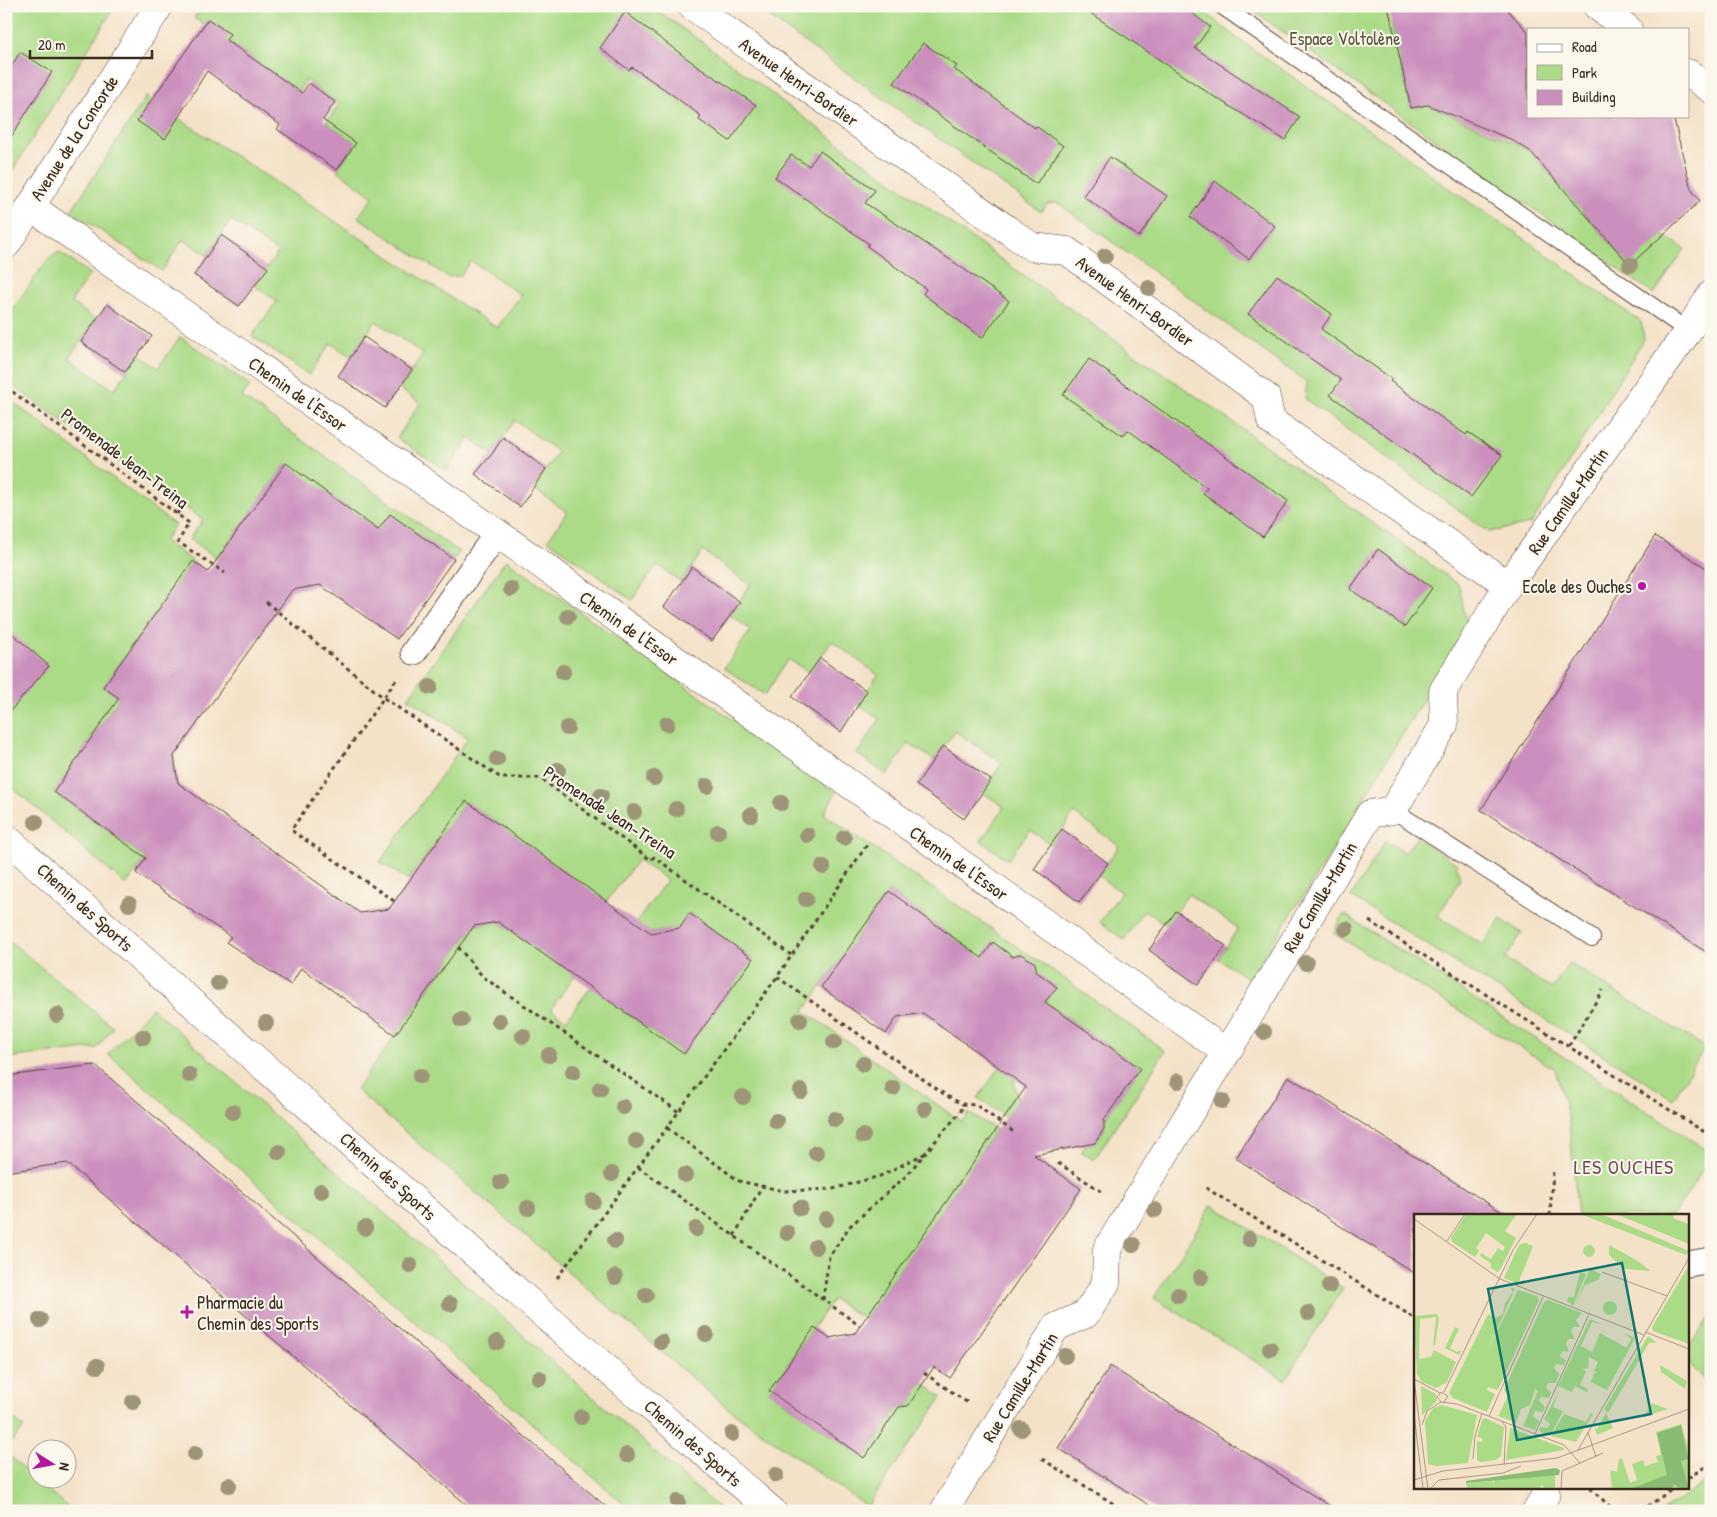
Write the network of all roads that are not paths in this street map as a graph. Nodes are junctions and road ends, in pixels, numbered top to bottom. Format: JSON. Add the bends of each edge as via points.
{"nodes":[{"id":1,"x":159,"y":6,"type":"edge"},
{"id":2,"x":692,"y":6,"type":"edge"},
{"id":3,"x":1222,"y":6,"type":"edge"},
{"id":4,"x":1596,"y":6,"type":"edge"},
{"id":5,"x":1627,"y":28,"type":"edge"},
{"id":6,"x":1690,"y":74,"type":"edge"},
{"id":7,"x":1711,"y":89,"type":"edge"},
{"id":8,"x":31,"y":207,"type":"junction"},
{"id":9,"x":6,"y":245,"type":"edge"},
{"id":10,"x":1711,"y":295,"type":"edge"},
{"id":11,"x":1688,"y":331,"type":"junction"},
{"id":12,"x":497,"y":533,"type":"junction"},
{"id":13,"x":1508,"y":585,"type":"junction"},
{"id":14,"x":414,"y":652,"type":"road end"},
{"id":15,"x":1393,"y":810,"type":"junction"},
{"id":16,"x":6,"y":838,"type":"edge"},
{"id":17,"x":1592,"y":938,"type":"dead end"},
{"id":18,"x":1226,"y":1052,"type":"junction"},
{"id":19,"x":1711,"y":1260,"type":"edge"},
{"id":20,"x":1690,"y":1264,"type":"edge"},
{"id":21,"x":1545,"y":1490,"type":"edge"},
{"id":22,"x":772,"y":1511,"type":"edge"},
{"id":23,"x":944,"y":1511,"type":"edge"},
{"id":24,"x":1536,"y":1511,"type":"edge"}],
"edges":[{"from":1,"to":8,"type":"street","name":"Avenue de la Concorde"},
{"from":2,"to":13,"type":"street","name":"Avenue Henri-Bordier","via":[[1032,247],[1066,251],[1266,397],[1270,421]]},
{"from":3,"to":11,"type":"lane"},
{"from":4,"to":5,"type":"street"},
{"from":6,"to":7,"type":"street"},
{"from":8,"to":9,"type":"street","name":"Avenue de la Concorde"},
{"from":8,"to":12,"type":"street","name":"Chemin de l'Essor"},
{"from":10,"to":11,"type":"street","name":"Rue Camille-Martin"},
{"from":11,"to":13,"type":"street","name":"Rue Camille-Martin"},
{"from":12,"to":14,"type":"street"},
{"from":12,"to":18,"type":"street","name":"Chemin de l'Essor"},
{"from":13,"to":15,"type":"street","name":"Rue Camille-Martin","via":[[1443,691],[1444,726]]},
{"from":15,"to":17,"type":"lane"},
{"from":15,"to":18,"type":"street","name":"Rue Camille-Martin","via":[[1370,814]]},
{"from":16,"to":22,"type":"street","name":"Chemin des Sports","via":[[534,1307]]},
{"from":18,"to":23,"type":"street","name":"Rue Camille-Martin","via":[[1107,1249],[1106,1283],[1086,1314],[1056,1327]]},
{"from":19,"to":20,"type":"street"},
{"from":21,"to":24,"type":"street"}]}
